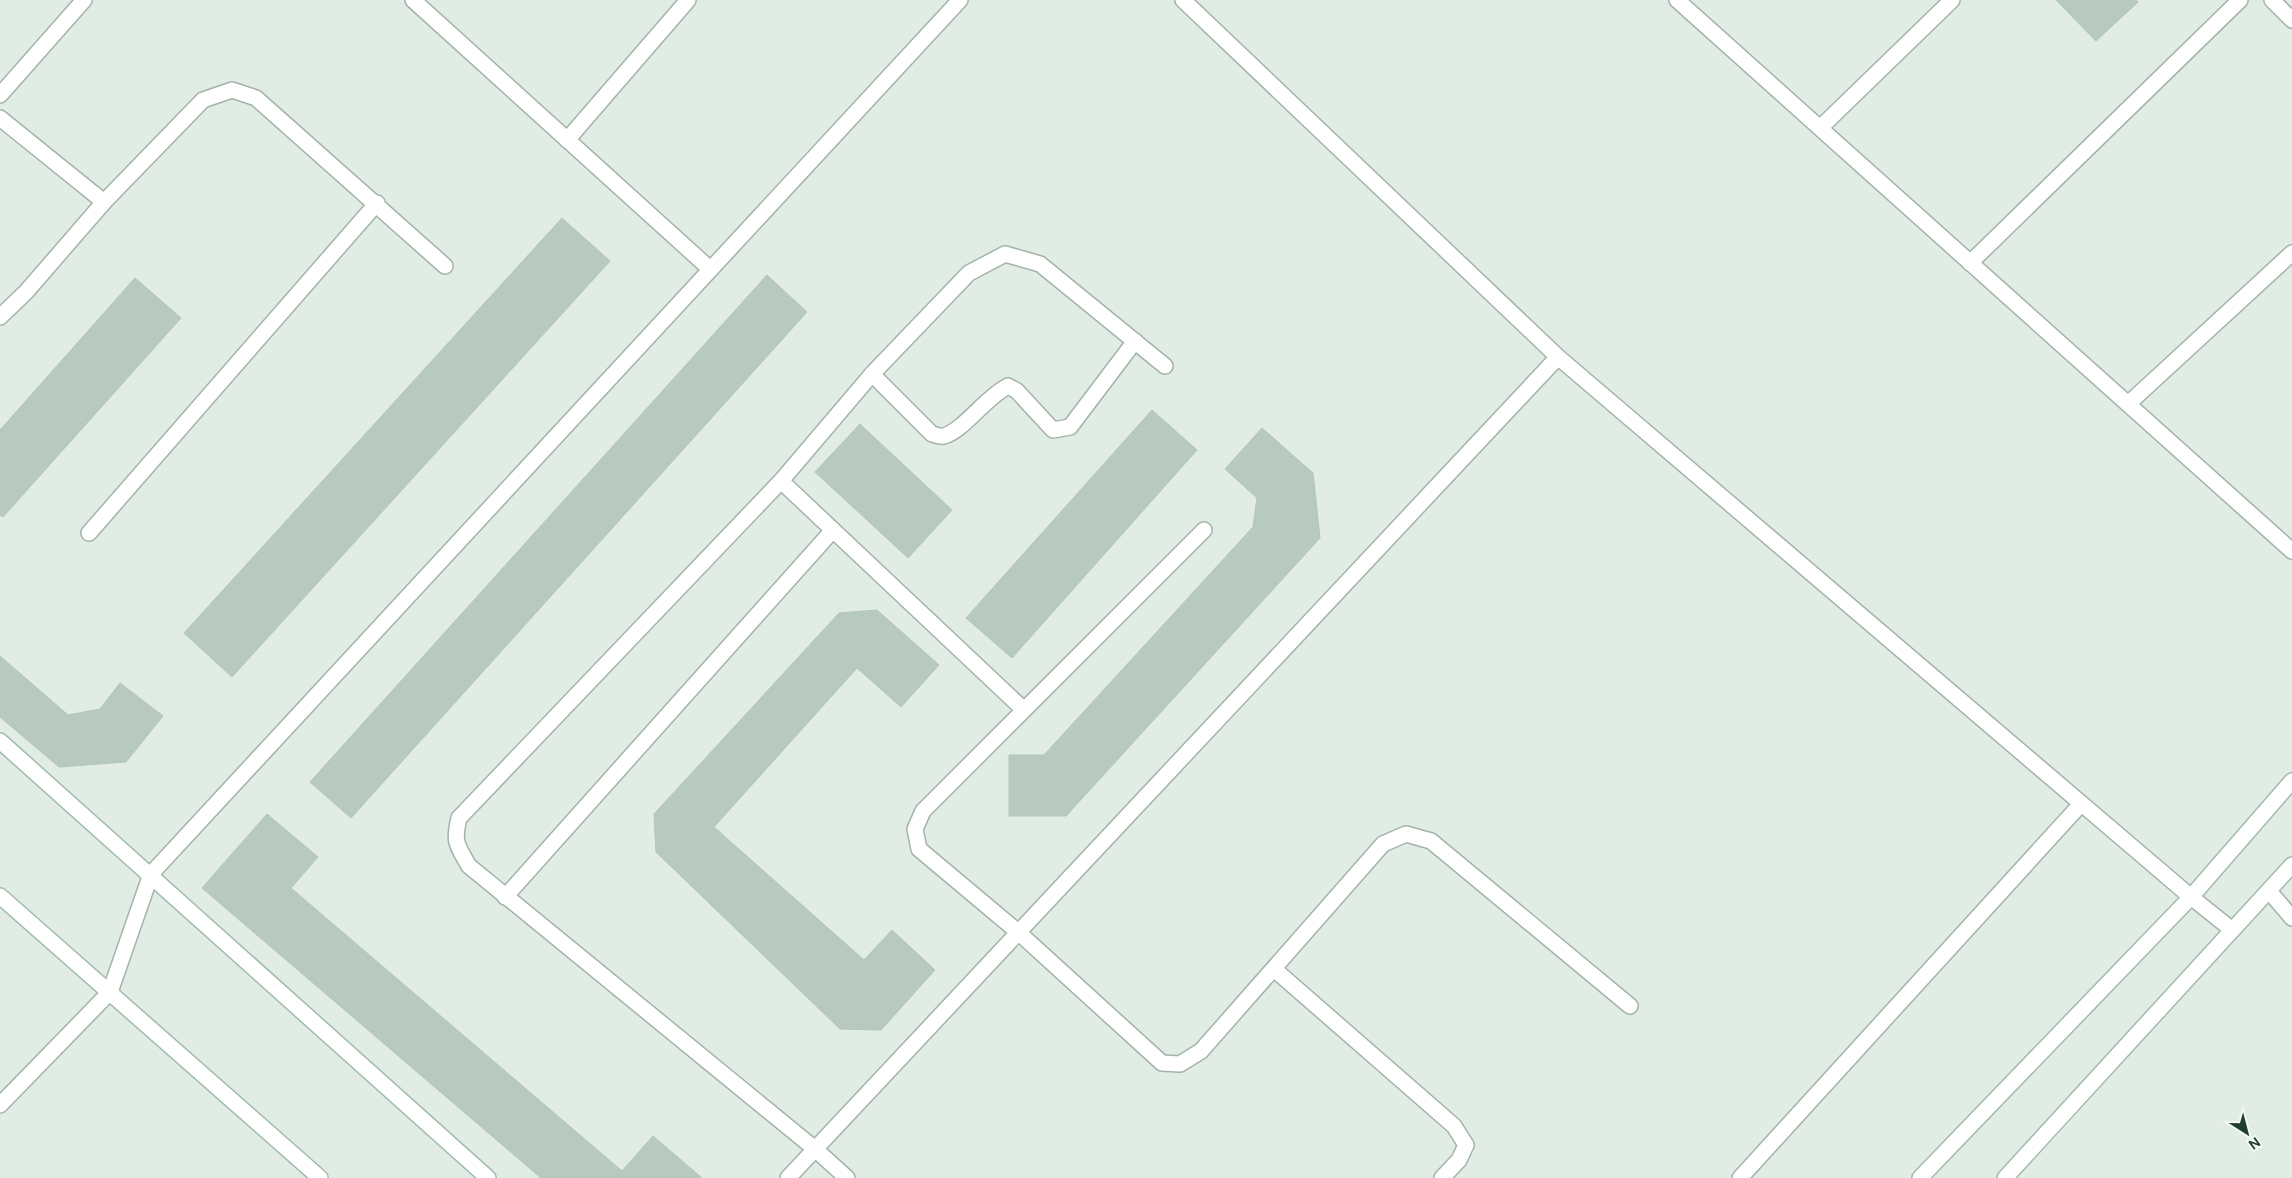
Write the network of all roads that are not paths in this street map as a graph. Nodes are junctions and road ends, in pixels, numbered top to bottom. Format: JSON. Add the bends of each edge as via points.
{"nodes":[{"id":1,"x":84,"y":0,"type":"edge"},
{"id":2,"x":413,"y":0,"type":"edge"},
{"id":3,"x":688,"y":0,"type":"edge"},
{"id":4,"x":960,"y":0,"type":"edge"},
{"id":5,"x":1183,"y":0,"type":"edge"},
{"id":6,"x":1677,"y":0,"type":"edge"},
{"id":7,"x":1952,"y":0,"type":"edge"},
{"id":8,"x":2240,"y":0,"type":"edge"},
{"id":9,"x":2272,"y":0,"type":"edge"},
{"id":10,"x":2292,"y":20,"type":"edge"},
{"id":11,"x":0,"y":95,"type":"edge"},
{"id":12,"x":0,"y":118,"type":"edge"},
{"id":13,"x":1820,"y":128,"type":"junction"},
{"id":14,"x":567,"y":140,"type":"junction"},
{"id":15,"x":104,"y":202,"type":"junction"},
{"id":16,"x":376,"y":203,"type":"junction"},
{"id":17,"x":2292,"y":253,"type":"edge"},
{"id":18,"x":1970,"y":263,"type":"junction"},
{"id":19,"x":445,"y":266,"type":"dead end"},
{"id":20,"x":710,"y":269,"type":"junction"},
{"id":21,"x":0,"y":317,"type":"edge"},
{"id":22,"x":1135,"y":341,"type":"junction"},
{"id":23,"x":1558,"y":357,"type":"junction"},
{"id":24,"x":1165,"y":366,"type":"dead end"},
{"id":25,"x":872,"y":374,"type":"junction"},
{"id":26,"x":2128,"y":404,"type":"junction"},
{"id":27,"x":781,"y":481,"type":"junction"},
{"id":28,"x":833,"y":530,"type":"junction"},
{"id":29,"x":1204,"y":530,"type":"dead end"},
{"id":30,"x":89,"y":533,"type":"dead end"},
{"id":31,"x":2292,"y":551,"type":"edge"},
{"id":32,"x":1024,"y":710,"type":"junction"},
{"id":33,"x":0,"y":741,"type":"edge"},
{"id":34,"x":2292,"y":781,"type":"edge"},
{"id":35,"x":2082,"y":804,"type":"junction"},
{"id":36,"x":2292,"y":865,"type":"edge"},
{"id":37,"x":151,"y":874,"type":"junction"},
{"id":38,"x":2269,"y":891,"type":"junction"},
{"id":39,"x":0,"y":896,"type":"edge"},
{"id":40,"x":505,"y":897,"type":"junction"},
{"id":41,"x":2191,"y":897,"type":"junction"},
{"id":42,"x":2292,"y":918,"type":"edge"},
{"id":43,"x":2232,"y":929,"type":"junction"},
{"id":44,"x":1018,"y":932,"type":"junction"},
{"id":45,"x":1274,"y":969,"type":"junction"},
{"id":46,"x":110,"y":992,"type":"junction"},
{"id":47,"x":1630,"y":1006,"type":"dead end"},
{"id":48,"x":0,"y":1105,"type":"edge"},
{"id":49,"x":815,"y":1149,"type":"junction"},
{"id":50,"x":320,"y":1178,"type":"edge"},
{"id":51,"x":488,"y":1178,"type":"edge"},
{"id":52,"x":788,"y":1178,"type":"edge"},
{"id":53,"x":846,"y":1178,"type":"edge"},
{"id":54,"x":1442,"y":1178,"type":"edge"},
{"id":55,"x":1740,"y":1178,"type":"edge"},
{"id":56,"x":1920,"y":1178,"type":"edge"},
{"id":57,"x":2005,"y":1178,"type":"edge"}],
"edges":[{"from":1,"to":11,"type":"street"},
{"from":2,"to":14,"type":"street"},
{"from":3,"to":14,"type":"street"},
{"from":4,"to":20,"type":"street"},
{"from":5,"to":23,"type":"street"},
{"from":6,"to":13,"type":"street"},
{"from":7,"to":13,"type":"street"},
{"from":8,"to":18,"type":"street"},
{"from":9,"to":10,"type":"street"},
{"from":12,"to":15,"type":"street"},
{"from":13,"to":18,"type":"street"},
{"from":14,"to":20,"type":"street"},
{"from":15,"to":16,"type":"street","via":[[203,100],[232,90],[256,98]]},
{"from":15,"to":21,"type":"street","via":[[26,292]]},
{"from":16,"to":19,"type":"street"},
{"from":16,"to":30,"type":"street"},
{"from":17,"to":26,"type":"street"},
{"from":18,"to":26,"type":"street"},
{"from":20,"to":37,"type":"street"},
{"from":22,"to":24,"type":"street"},
{"from":22,"to":25,"type":"street","via":[[1040,264],[1005,254],[969,273]]},
{"from":22,"to":25,"type":"street","via":[[1070,427],[1054,430],[1017,391],[1008,386],[996,392],[953,432],[942,436],[932,434]]},
{"from":23,"to":35,"type":"street"},
{"from":23,"to":44,"type":"street"},
{"from":25,"to":27,"type":"street"},
{"from":26,"to":31,"type":"street"},
{"from":27,"to":28,"type":"street"},
{"from":27,"to":40,"type":"street","via":[[459,818],[454,836],[458,848],[469,866]]},
{"from":28,"to":32,"type":"street"},
{"from":28,"to":40,"type":"street"},
{"from":29,"to":32,"type":"street"},
{"from":32,"to":44,"type":"street","via":[[922,811],[915,828],[919,849]]},
{"from":33,"to":37,"type":"street"},
{"from":34,"to":41,"type":"street"},
{"from":35,"to":41,"type":"street"},
{"from":35,"to":55,"type":"street"},
{"from":36,"to":38,"type":"street"},
{"from":37,"to":46,"type":"street"},
{"from":37,"to":51,"type":"street"},
{"from":38,"to":42,"type":"street"},
{"from":38,"to":43,"type":"street"},
{"from":39,"to":46,"type":"street"},
{"from":40,"to":49,"type":"street"},
{"from":41,"to":43,"type":"street"},
{"from":41,"to":56,"type":"street"},
{"from":43,"to":57,"type":"street"},
{"from":44,"to":45,"type":"street","via":[[1162,1063],[1180,1064],[1201,1050]]},
{"from":44,"to":49,"type":"street"},
{"from":45,"to":47,"type":"street","via":[[1382,844],[1406,834],[1431,841]]},
{"from":45,"to":54,"type":"street","via":[[1454,1126],[1466,1145],[1459,1160]]},
{"from":46,"to":48,"type":"street"},
{"from":46,"to":50,"type":"street"},
{"from":49,"to":52,"type":"street"},
{"from":49,"to":53,"type":"street"}]}
